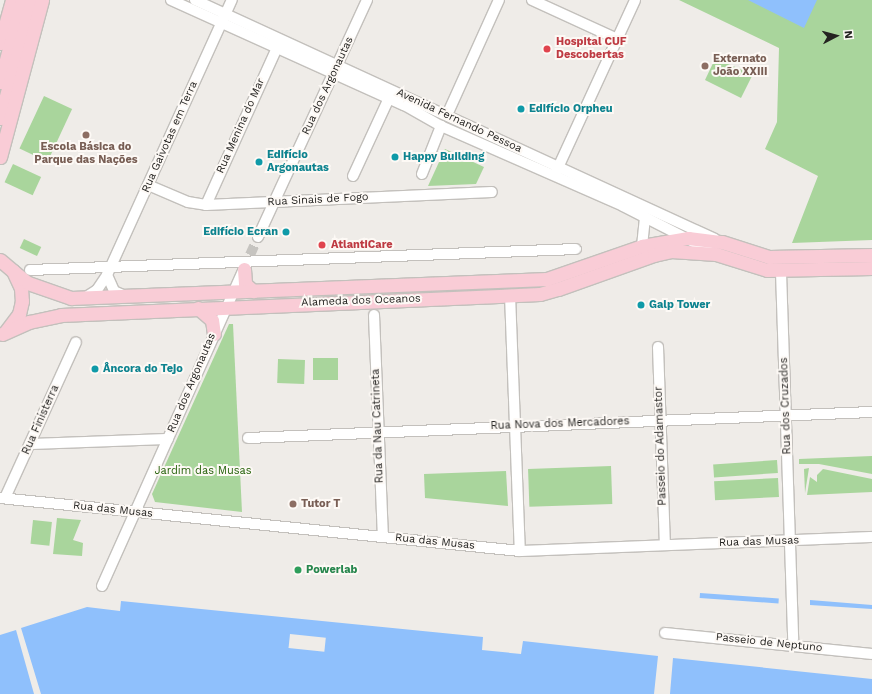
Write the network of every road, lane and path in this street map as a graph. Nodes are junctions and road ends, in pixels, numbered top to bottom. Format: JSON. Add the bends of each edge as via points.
{"nodes":[{"id":1,"x":12,"y":0,"type":"edge"},
{"id":2,"x":22,"y":0,"type":"edge"},
{"id":3,"x":32,"y":0,"type":"edge"},
{"id":4,"x":42,"y":0,"type":"edge"},
{"id":5,"x":172,"y":0,"type":"edge"},
{"id":6,"x":195,"y":0,"type":"edge"},
{"id":7,"x":232,"y":0,"type":"edge"},
{"id":8,"x":367,"y":0,"type":"edge"},
{"id":9,"x":499,"y":0,"type":"edge"},
{"id":10,"x":532,"y":0,"type":"edge"},
{"id":11,"x":635,"y":0,"type":"edge"},
{"id":12,"x":224,"y":18,"type":"junction"},
{"id":13,"x":617,"y":39,"type":"junction"},
{"id":14,"x":0,"y":43,"type":"edge"},
{"id":15,"x":276,"y":48,"type":"junction"},
{"id":16,"x":338,"y":65,"type":"junction"},
{"id":17,"x":333,"y":75,"type":"junction"},
{"id":18,"x":0,"y":82,"type":"edge"},
{"id":19,"x":389,"y":98,"type":"junction"},
{"id":20,"x":447,"y":115,"type":"junction"},
{"id":21,"x":0,"y":118,"type":"edge"},
{"id":22,"x":441,"y":126,"type":"junction"},
{"id":23,"x":0,"y":157,"type":"edge"},
{"id":24,"x":557,"y":171,"type":"junction"},
{"id":25,"x":422,"y":174,"type":"dead end"},
{"id":26,"x":353,"y":176,"type":"dead end"},
{"id":27,"x":148,"y":185,"type":"junction"},
{"id":28,"x":492,"y":192,"type":"dead end"},
{"id":29,"x":274,"y":202,"type":"junction"},
{"id":30,"x":206,"y":205,"type":"junction"},
{"id":31,"x":645,"y":217,"type":"junction"},
{"id":32,"x":688,"y":232,"type":"junction"},
{"id":33,"x":258,"y":237,"type":"tunnel mouth"},
{"id":34,"x":642,"y":246,"type":"junction"},
{"id":35,"x":576,"y":249,"type":"dead end"},
{"id":36,"x":685,"y":251,"type":"junction"},
{"id":37,"x":716,"y":254,"type":"junction"},
{"id":38,"x":872,"y":255,"type":"edge"},
{"id":39,"x":1,"y":259,"type":"edge"},
{"id":40,"x":247,"y":262,"type":"junction"},
{"id":41,"x":872,"y":268,"type":"edge"},
{"id":42,"x":30,"y":270,"type":"dead end"},
{"id":43,"x":13,"y":271,"type":"junction"},
{"id":44,"x":108,"y":271,"type":"junction"},
{"id":45,"x":781,"y":272,"type":"junction"},
{"id":46,"x":253,"y":291,"type":"junction"},
{"id":47,"x":233,"y":292,"type":"junction"},
{"id":48,"x":510,"y":295,"type":"junction"},
{"id":49,"x":123,"y":296,"type":"junction"},
{"id":50,"x":84,"y":297,"type":"junction"},
{"id":51,"x":226,"y":306,"type":"junction"},
{"id":52,"x":198,"y":308,"type":"junction"},
{"id":53,"x":374,"y":315,"type":"dead end"},
{"id":54,"x":214,"y":334,"type":"junction"},
{"id":55,"x":1,"y":335,"type":"edge"},
{"id":56,"x":76,"y":342,"type":"dead end"},
{"id":57,"x":658,"y":347,"type":"dead end"},
{"id":58,"x":872,"y":412,"type":"edge"},
{"id":59,"x":786,"y":415,"type":"junction"},
{"id":60,"x":660,"y":420,"type":"junction"},
{"id":61,"x":515,"y":426,"type":"junction"},
{"id":62,"x":378,"y":433,"type":"junction"},
{"id":63,"x":248,"y":438,"type":"dead end"},
{"id":64,"x":168,"y":439,"type":"junction"},
{"id":65,"x":30,"y":444,"type":"junction"},
{"id":66,"x":2,"y":498,"type":"edge"},
{"id":67,"x":134,"y":512,"type":"junction"},
{"id":68,"x":383,"y":536,"type":"junction"},
{"id":69,"x":872,"y":537,"type":"edge"},
{"id":70,"x":790,"y":540,"type":"junction"},
{"id":71,"x":665,"y":545,"type":"junction"},
{"id":72,"x":520,"y":551,"type":"junction"},
{"id":73,"x":102,"y":586,"type":"dead end"},
{"id":74,"x":665,"y":633,"type":"dead end"},
{"id":75,"x":792,"y":639,"type":"dead end"},
{"id":76,"x":872,"y":654,"type":"edge"}],
"edges":[{"from":1,"to":14,"type":"main road"},
{"from":2,"to":18,"type":"main road"},
{"from":3,"to":21,"type":"main road"},
{"from":4,"to":23,"type":"main road"},
{"from":5,"to":12,"type":"street","name":"Avenida Fernando Pessoa"},
{"from":6,"to":12,"type":"street","name":"Avenida Fernando Pessoa"},
{"from":7,"to":12,"type":"street","name":"Rua Gaivotas em Terra"},
{"from":8,"to":16,"type":"street","name":"Rua dos Argonautas"},
{"from":9,"to":20,"type":"street"},
{"from":10,"to":13,"type":"street"},
{"from":11,"to":13,"type":"street"},
{"from":12,"to":15,"type":"street","name":"Avenida Fernando Pessoa"},
{"from":12,"to":16,"type":"street","name":"Avenida Fernando Pessoa"},
{"from":12,"to":27,"type":"street","name":"Rua Gaivotas em Terra"},
{"from":13,"to":24,"type":"street"},
{"from":15,"to":17,"type":"street","name":"Avenida Fernando Pessoa"},
{"from":15,"to":30,"type":"street","name":"Rua Menina do Mar"},
{"from":16,"to":17,"type":"street","name":"Rua dos Argonautas"},
{"from":16,"to":20,"type":"street","name":"Avenida Fernando Pessoa"},
{"from":17,"to":19,"type":"street","name":"Avenida Fernando Pessoa"},
{"from":17,"to":29,"type":"street","name":"Rua dos Argonautas"},
{"from":19,"to":22,"type":"street","name":"Avenida Fernando Pessoa"},
{"from":19,"to":26,"type":"street"},
{"from":20,"to":24,"type":"street","name":"Avenida Fernando Pessoa"},
{"from":22,"to":24,"type":"street","name":"Avenida Fernando Pessoa"},
{"from":22,"to":25,"type":"street"},
{"from":24,"to":31,"type":"street","name":"Avenida Fernando Pessoa"},
{"from":24,"to":32,"type":"street","name":"Avenida Fernando Pessoa"},
{"from":27,"to":30,"type":"street","name":"Rua Sinais de Fogo","via":[[188,202]]},
{"from":27,"to":44,"type":"street","name":"Rua Gaivotas em Terra"},
{"from":28,"to":29,"type":"street","name":"Rua Sinais de Fogo"},
{"from":29,"to":30,"type":"street","name":"Rua Sinais de Fogo"},
{"from":29,"to":33,"type":"street","name":"Rua dos Argonautas"},
{"from":31,"to":32,"type":"street","name":"Avenida Fernando Pessoa"},
{"from":31,"to":34,"type":"street"},
{"from":32,"to":34,"type":"main road","name":"Alameda dos Oceanos"},
{"from":32,"to":36,"type":"street"},
{"from":32,"to":37,"type":"street","name":"Alameda dos Oceanos"},
{"from":32,"to":38,"type":"main road","name":"Alameda dos Oceanos","via":[[769,257]]},
{"from":34,"to":46,"type":"main road","name":"Alameda dos Oceanos","via":[[547,279]]},
{"from":35,"to":40,"type":"street"},
{"from":36,"to":37,"type":"main road","name":"Alameda dos Oceanos"},
{"from":36,"to":48,"type":"main road","name":"Alameda dos Oceanos","via":[[654,255],[554,291]]},
{"from":37,"to":45,"type":"main road","name":"Alameda dos Oceanos"},
{"from":39,"to":43,"type":"main road","name":"Alameda dos Oceanos"},
{"from":40,"to":44,"type":"street"},
{"from":40,"to":46,"type":"main road","via":[[245,284]]},
{"from":40,"to":47,"type":"street","name":"Rua dos Argonautas"},
{"from":41,"to":45,"type":"main road","name":"Alameda dos Oceanos"},
{"from":42,"to":44,"type":"street"},
{"from":43,"to":50,"type":"main road","name":"Alameda dos Oceanos","via":[[28,283],[44,290],[71,298]]},
{"from":43,"to":55,"type":"main road","via":[[21,288],[22,301],[13,325]]},
{"from":44,"to":49,"type":"street","via":[[114,291]]},
{"from":44,"to":50,"type":"street","name":"Rua Gaivotas em Terra","via":[[98,290]]},
{"from":45,"to":59,"type":"street","name":"Rua dos Cruzados"},
{"from":46,"to":47,"type":"main road","name":"Alameda dos Oceanos"},
{"from":47,"to":49,"type":"main road","name":"Alameda dos Oceanos"},
{"from":47,"to":51,"type":"street","name":"Rua dos Argonautas"},
{"from":48,"to":51,"type":"main road","name":"Alameda dos Oceanos"},
{"from":48,"to":61,"type":"street"},
{"from":49,"to":50,"type":"main road","name":"Alameda dos Oceanos"},
{"from":51,"to":52,"type":"main road","name":"Alameda dos Oceanos"},
{"from":51,"to":54,"type":"street","name":"Rua dos Argonautas"},
{"from":52,"to":54,"type":"main road","via":[[212,320]]},
{"from":52,"to":55,"type":"main road","name":"Alameda dos Oceanos","via":[[53,316],[29,322]]},
{"from":53,"to":62,"type":"street","name":"Rua da Nau Catrineta"},
{"from":54,"to":64,"type":"street","name":"Rua dos Argonautas"},
{"from":56,"to":65,"type":"street","name":"Rua Finisterra"},
{"from":57,"to":60,"type":"street","name":"Passeio do Adamastor"},
{"from":58,"to":59,"type":"street","name":"Rua Nova dos Mercadores"},
{"from":59,"to":60,"type":"street","name":"Rua Nova dos Mercadores"},
{"from":59,"to":70,"type":"street","name":"Rua dos Cruzados"},
{"from":60,"to":61,"type":"street","name":"Rua Nova dos Mercadores"},
{"from":60,"to":71,"type":"street","name":"Passeio do Adamastor"},
{"from":61,"to":62,"type":"street","name":"Rua Nova dos Mercadores"},
{"from":61,"to":72,"type":"street"},
{"from":62,"to":63,"type":"street","name":"Rua Nova dos Mercadores"},
{"from":62,"to":68,"type":"street","name":"Rua da Nau Catrineta"},
{"from":64,"to":65,"type":"street"},
{"from":64,"to":67,"type":"street","name":"Rua dos Argonautas"},
{"from":65,"to":66,"type":"street","name":"Rua Finisterra"},
{"from":66,"to":67,"type":"street","name":"Rua das Musas"},
{"from":67,"to":68,"type":"street","name":"Rua das Musas"},
{"from":67,"to":73,"type":"street","name":"Rua dos Argonautas"},
{"from":68,"to":72,"type":"street","name":"Rua das Musas"},
{"from":69,"to":70,"type":"street","name":"Rua das Musas"},
{"from":70,"to":71,"type":"street","name":"Rua das Musas"},
{"from":70,"to":75,"type":"street","name":"Rua dos Cruzados"},
{"from":71,"to":72,"type":"street","name":"Rua das Musas"},
{"from":74,"to":76,"type":"street","name":"Passeio de Neptuno"}]}
